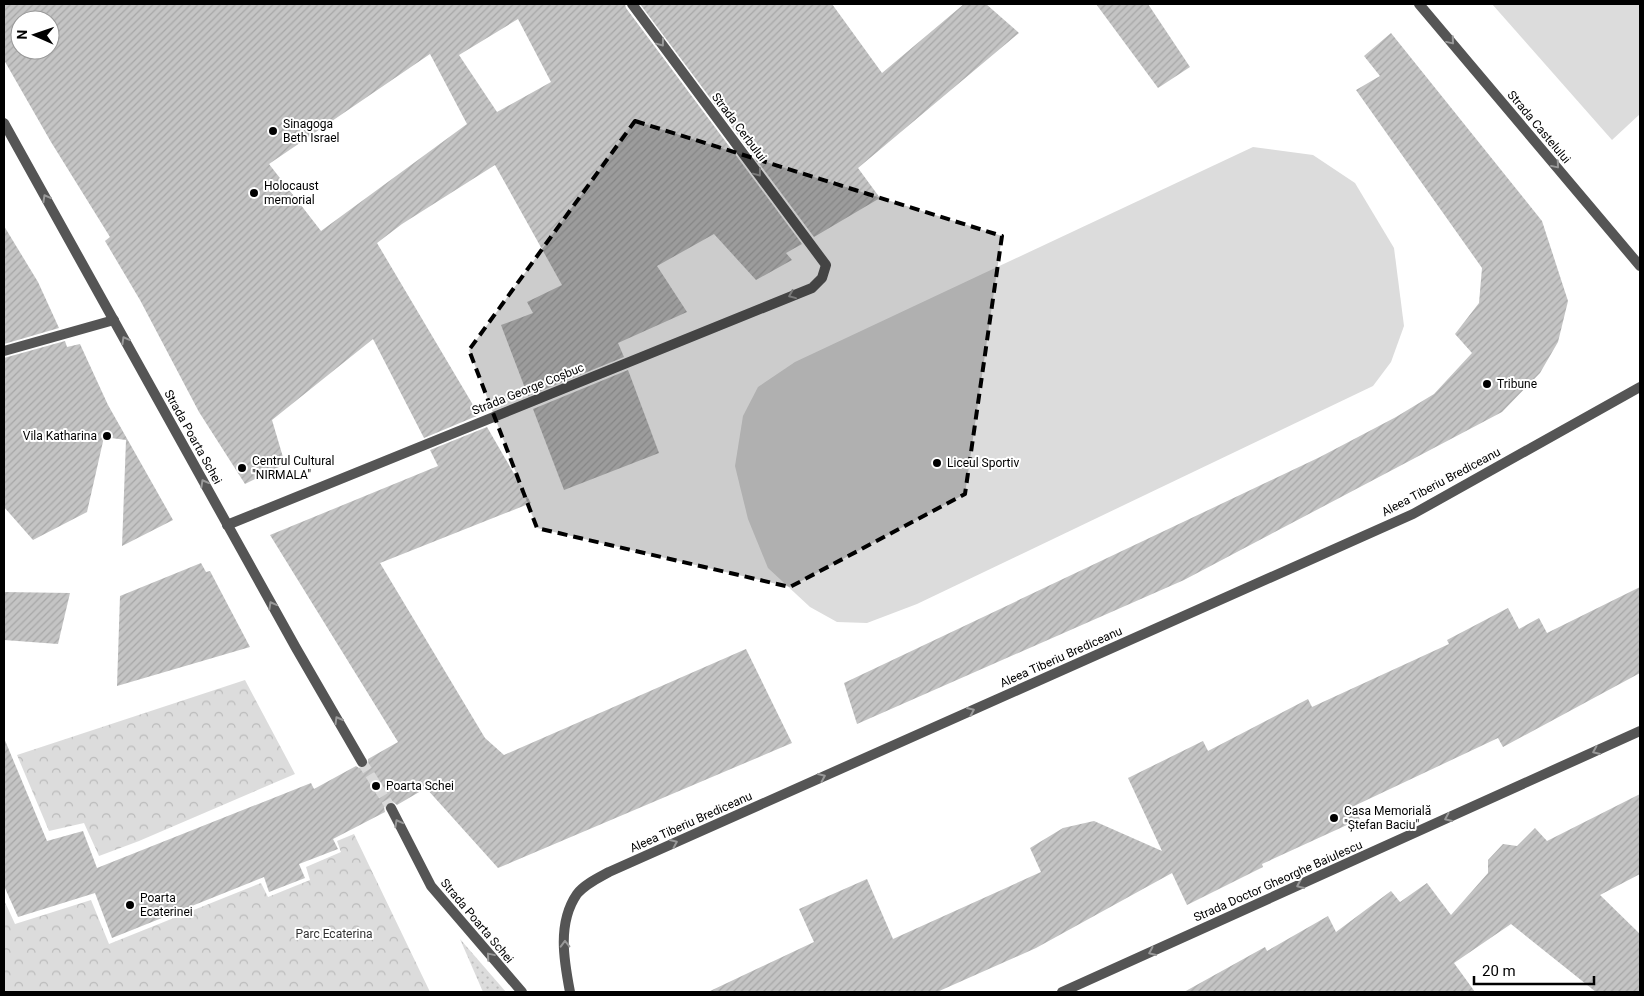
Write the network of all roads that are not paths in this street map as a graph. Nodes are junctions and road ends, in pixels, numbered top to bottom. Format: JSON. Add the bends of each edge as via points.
{"nodes":[{"id":1,"x":632,"y":4,"type":"edge"},
{"id":2,"x":1419,"y":4,"type":"edge"},
{"id":3,"x":4,"y":123,"type":"edge"},
{"id":4,"x":826,"y":265,"type":"joint"},
{"id":5,"x":1640,"y":266,"type":"edge"},
{"id":6,"x":114,"y":320,"type":"junction"},
{"id":7,"x":4,"y":351,"type":"edge"},
{"id":8,"x":1640,"y":387,"type":"edge"},
{"id":9,"x":227,"y":525,"type":"junction"},
{"id":10,"x":1640,"y":731,"type":"edge"},
{"id":11,"x":362,"y":762,"type":"tunnel mouth"},
{"id":12,"x":391,"y":808,"type":"tunnel mouth"},
{"id":13,"x":522,"y":992,"type":"edge"},
{"id":14,"x":570,"y":992,"type":"edge"},
{"id":15,"x":1062,"y":992,"type":"edge"}],
"edges":[{"from":1,"to":4,"type":"street","name":"Strada Cerbului","one_way":true},
{"from":2,"to":5,"type":"street","name":"Strada Castelului","one_way":true},
{"from":6,"to":3,"type":"street","name":"Strada Poarta Schei","one_way":true},
{"from":4,"to":9,"type":"street","name":"Strada George Coșbuc","one_way":true,"via":[[822,278],[812,288]]},
{"from":6,"to":7,"type":"street"},
{"from":9,"to":6,"type":"street","name":"Strada Poarta Schei","one_way":true},
{"from":14,"to":8,"type":"street","name":"Aleea Tiberiu Brediceanu","one_way":true,"via":[[565,966],[564,928],[570,909],[588,884],[608,872],[1412,514]]},
{"from":11,"to":9,"type":"street","name":"Strada Poarta Schei","one_way":true},
{"from":10,"to":15,"type":"street","name":"Strada Doctor Gheorghe Baiulescu","one_way":true},
{"from":13,"to":12,"type":"street","name":"Strada Poarta Schei","one_way":true,"via":[[431,886]]}]}
